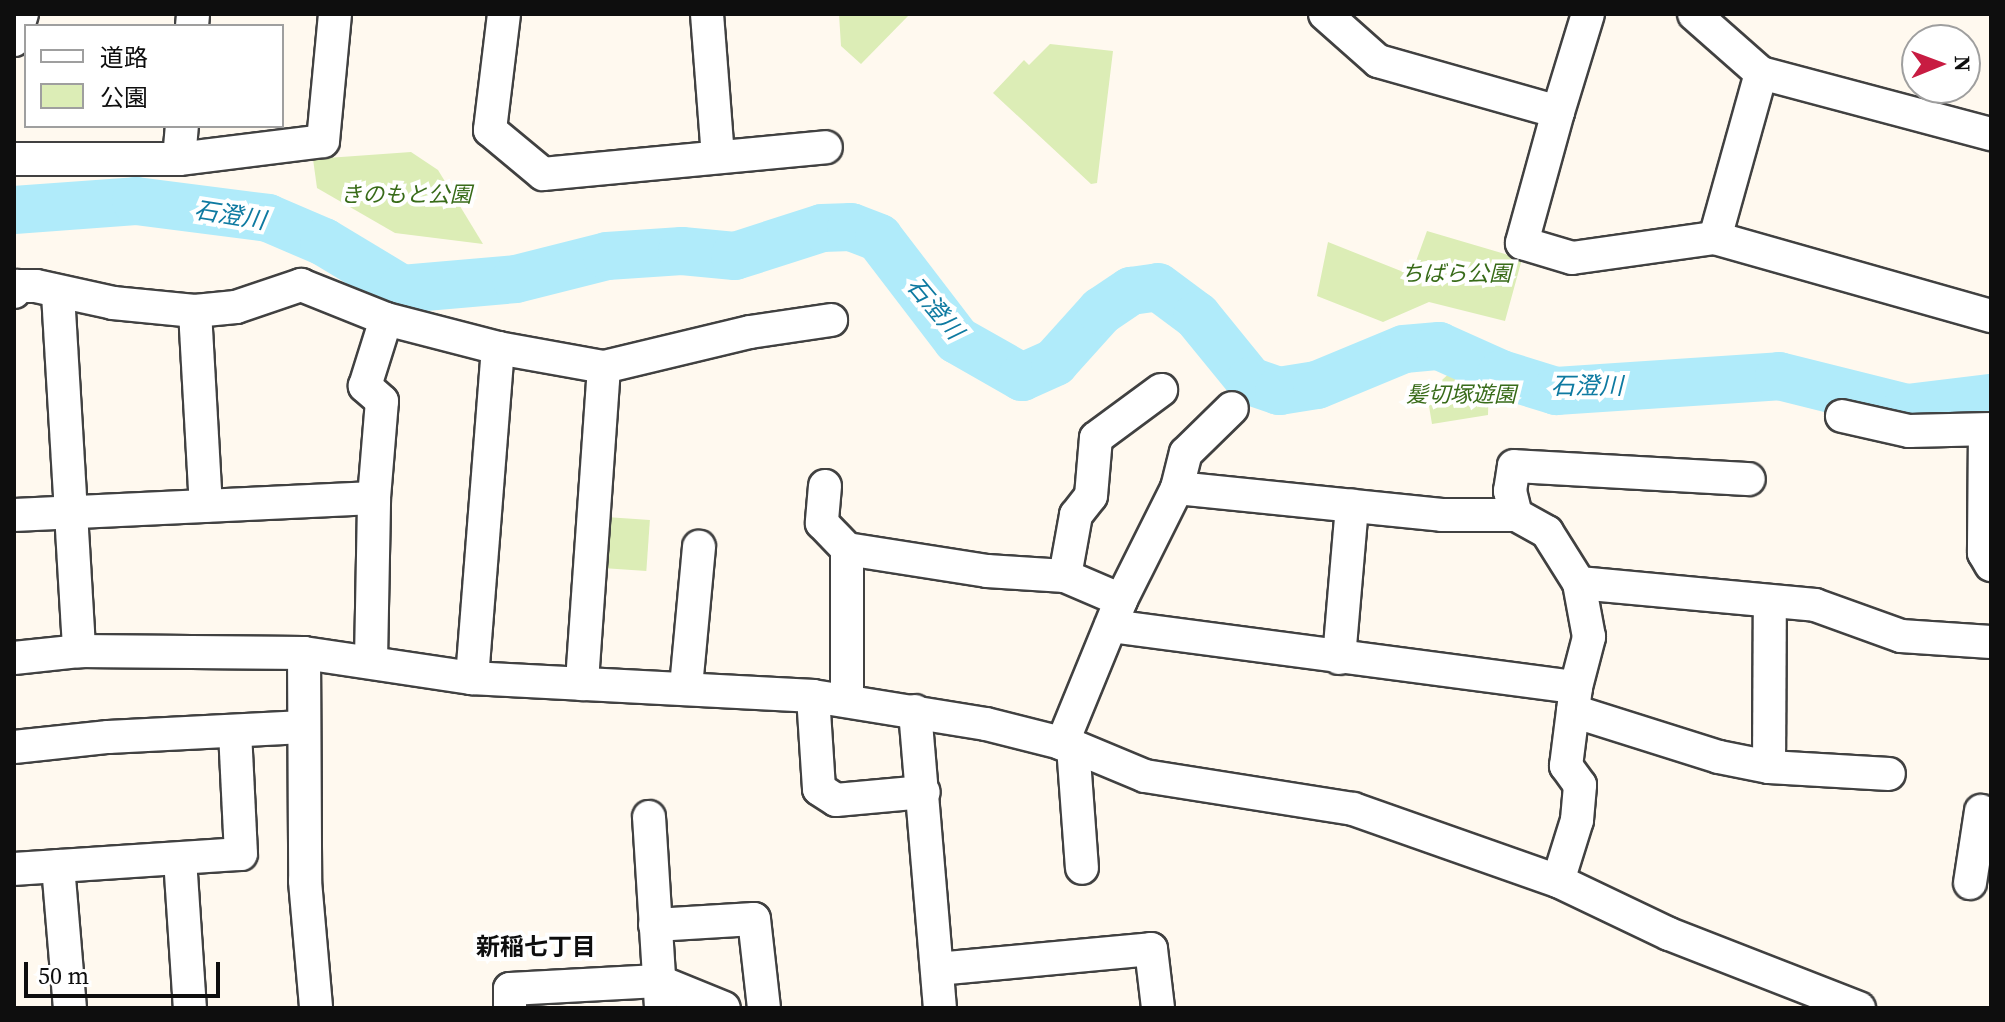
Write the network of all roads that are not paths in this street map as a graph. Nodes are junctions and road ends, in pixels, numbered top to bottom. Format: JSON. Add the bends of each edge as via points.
{"nodes":[{"id":1,"x":22,"y":14,"type":"edge"},
{"id":2,"x":335,"y":14,"type":"edge"},
{"id":3,"x":504,"y":14,"type":"edge"},
{"id":4,"x":707,"y":14,"type":"edge"},
{"id":5,"x":1325,"y":14,"type":"edge"},
{"id":6,"x":1588,"y":14,"type":"edge"},
{"id":7,"x":1694,"y":14,"type":"edge"},
{"id":8,"x":14,"y":40,"type":"edge"},
{"id":9,"x":1761,"y":73,"type":"junction"},
{"id":10,"x":1558,"y":112,"type":"junction"},
{"id":11,"x":182,"y":128,"type":"edge"},
{"id":12,"x":1991,"y":134,"type":"edge"},
{"id":13,"x":826,"y":147,"type":"dead end"},
{"id":14,"x":718,"y":157,"type":"junction"},
{"id":15,"x":14,"y":159,"type":"edge"},
{"id":16,"x":179,"y":159,"type":"junction"},
{"id":17,"x":1715,"y":238,"type":"junction"},
{"id":18,"x":14,"y":292,"type":"edge"},
{"id":19,"x":58,"y":294,"type":"junction"},
{"id":20,"x":195,"y":311,"type":"junction"},
{"id":21,"x":1991,"y":316,"type":"edge"},
{"id":22,"x":386,"y":319,"type":"junction"},
{"id":23,"x":831,"y":320,"type":"dead end"},
{"id":24,"x":498,"y":348,"type":"junction"},
{"id":25,"x":604,"y":367,"type":"junction"},
{"id":26,"x":1161,"y":390,"type":"dead end"},
{"id":27,"x":1232,"y":408,"type":"dead end"},
{"id":28,"x":1842,"y":416,"type":"dead end"},
{"id":29,"x":1988,"y":429,"type":"edge"},
{"id":30,"x":1749,"y":479,"type":"dead end"},
{"id":31,"x":825,"y":486,"type":"dead end"},
{"id":32,"x":1177,"y":488,"type":"junction"},
{"id":33,"x":374,"y":498,"type":"junction"},
{"id":34,"x":206,"y":506,"type":"junction"},
{"id":35,"x":1352,"y":506,"type":"junction"},
{"id":36,"x":69,"y":512,"type":"junction"},
{"id":37,"x":14,"y":515,"type":"edge"},
{"id":38,"x":1516,"y":515,"type":"junction"},
{"id":39,"x":699,"y":547,"type":"dead end"},
{"id":40,"x":847,"y":549,"type":"junction"},
{"id":41,"x":1991,"y":565,"type":"edge"},
{"id":42,"x":1065,"y":576,"type":"junction"},
{"id":43,"x":1579,"y":583,"type":"junction"},
{"id":44,"x":1770,"y":602,"type":"junction"},
{"id":45,"x":1116,"y":613,"type":"junction"},
{"id":46,"x":1991,"y":642,"type":"edge"},
{"id":47,"x":79,"y":651,"type":"junction"},
{"id":48,"x":304,"y":653,"type":"junction"},
{"id":49,"x":14,"y":658,"type":"edge"},
{"id":50,"x":1339,"y":658,"type":"junction"},
{"id":51,"x":371,"y":660,"type":"junction"},
{"id":52,"x":472,"y":678,"type":"junction"},
{"id":53,"x":582,"y":684,"type":"junction"},
{"id":54,"x":686,"y":687,"type":"junction"},
{"id":55,"x":813,"y":696,"type":"junction"},
{"id":56,"x":1574,"y":699,"type":"junction"},
{"id":57,"x":847,"y":701,"type":"junction"},
{"id":58,"x":915,"y":711,"type":"junction"},
{"id":59,"x":304,"y":727,"type":"junction"},
{"id":60,"x":235,"y":731,"type":"junction"},
{"id":61,"x":1067,"y":745,"type":"junction"},
{"id":62,"x":14,"y":747,"type":"edge"},
{"id":63,"x":1769,"y":767,"type":"junction"},
{"id":64,"x":1889,"y":774,"type":"dead end"},
{"id":65,"x":924,"y":792,"type":"junction"},
{"id":66,"x":649,"y":817,"type":"dead end"},
{"id":67,"x":1983,"y":831,"type":"edge"},
{"id":68,"x":180,"y":859,"type":"junction"},
{"id":69,"x":58,"y":866,"type":"junction"},
{"id":70,"x":1082,"y":868,"type":"dead end"},
{"id":71,"x":14,"y":869,"type":"edge"},
{"id":72,"x":1558,"y":881,"type":"junction"},
{"id":73,"x":1970,"y":883,"type":"dead end"},
{"id":74,"x":655,"y":925,"type":"junction"},
{"id":75,"x":937,"y":969,"type":"junction"},
{"id":76,"x":660,"y":995,"type":"edge"},
{"id":77,"x":70,"y":1008,"type":"edge"},
{"id":78,"x":190,"y":1008,"type":"edge"},
{"id":79,"x":316,"y":1008,"type":"edge"},
{"id":80,"x":510,"y":1008,"type":"edge"},
{"id":81,"x":724,"y":1008,"type":"edge"},
{"id":82,"x":764,"y":1008,"type":"edge"},
{"id":83,"x":940,"y":1008,"type":"edge"},
{"id":84,"x":1158,"y":1008,"type":"edge"},
{"id":85,"x":1859,"y":1008,"type":"edge"}],
"edges":[{"from":1,"to":8,"type":"street"},
{"from":2,"to":16,"type":"street","via":[[323,141]]},
{"from":3,"to":14,"type":"street","via":[[490,130],[543,174]]},
{"from":4,"to":14,"type":"street"},
{"from":5,"to":10,"type":"street","via":[[1378,61]]},
{"from":6,"to":10,"type":"street"},
{"from":7,"to":9,"type":"street"},
{"from":9,"to":12,"type":"street"},
{"from":9,"to":17,"type":"street"},
{"from":10,"to":17,"type":"street","via":[[1522,243],[1572,258]]},
{"from":11,"to":16,"type":"street"},
{"from":13,"to":14,"type":"street"},
{"from":15,"to":16,"type":"street"},
{"from":17,"to":21,"type":"street"},
{"from":18,"to":19,"type":"street","via":[[17,286],[36,286]]},
{"from":19,"to":20,"type":"street"},
{"from":19,"to":36,"type":"street"},
{"from":20,"to":22,"type":"street","via":[[236,307],[301,285]]},
{"from":20,"to":34,"type":"street"},
{"from":22,"to":24,"type":"street"},
{"from":22,"to":33,"type":"street","via":[[365,386],[382,401]]},
{"from":23,"to":25,"type":"street","via":[[750,332]]},
{"from":24,"to":25,"type":"street"},
{"from":24,"to":52,"type":"street"},
{"from":25,"to":53,"type":"street"},
{"from":26,"to":42,"type":"street","via":[[1096,438],[1091,496],[1076,515]]},
{"from":27,"to":32,"type":"street","via":[[1186,453]]},
{"from":28,"to":29,"type":"street","via":[[1909,431]]},
{"from":29,"to":41,"type":"street","via":[[1984,553]]},
{"from":30,"to":38,"type":"street","via":[[1514,466],[1510,491]]},
{"from":31,"to":40,"type":"street","via":[[822,523]]},
{"from":32,"to":35,"type":"street"},
{"from":32,"to":45,"type":"street"},
{"from":33,"to":34,"type":"street"},
{"from":33,"to":51,"type":"street"},
{"from":34,"to":36,"type":"street"},
{"from":35,"to":38,"type":"street","via":[[1442,515]]},
{"from":35,"to":50,"type":"street"},
{"from":36,"to":37,"type":"street"},
{"from":36,"to":47,"type":"street"},
{"from":38,"to":43,"type":"street","via":[[1547,532]]},
{"from":39,"to":54,"type":"street"},
{"from":40,"to":42,"type":"street","via":[[987,571]]},
{"from":40,"to":57,"type":"street"},
{"from":42,"to":45,"type":"street"},
{"from":43,"to":44,"type":"street"},
{"from":43,"to":56,"type":"street","via":[[1589,637]]},
{"from":44,"to":46,"type":"street","via":[[1815,605],[1901,636]]},
{"from":44,"to":63,"type":"street"},
{"from":45,"to":50,"type":"street"},
{"from":45,"to":61,"type":"street"},
{"from":47,"to":48,"type":"street"},
{"from":47,"to":49,"type":"street"},
{"from":48,"to":51,"type":"street"},
{"from":48,"to":59,"type":"street"},
{"from":50,"to":56,"type":"street"},
{"from":51,"to":52,"type":"street"},
{"from":52,"to":53,"type":"street"},
{"from":53,"to":54,"type":"street"},
{"from":54,"to":55,"type":"street"},
{"from":55,"to":57,"type":"street"},
{"from":55,"to":65,"type":"street","via":[[819,789],[836,800]]},
{"from":56,"to":63,"type":"street","via":[[1719,757]]},
{"from":56,"to":72,"type":"street","via":[[1566,766],[1580,785],[1577,820]]},
{"from":57,"to":58,"type":"street"},
{"from":58,"to":61,"type":"street"},
{"from":58,"to":65,"type":"street"},
{"from":59,"to":60,"type":"street"},
{"from":59,"to":79,"type":"street","via":[[305,881]]},
{"from":60,"to":62,"type":"street"},
{"from":60,"to":68,"type":"street","via":[[241,854]]},
{"from":61,"to":70,"type":"street"},
{"from":61,"to":72,"type":"street","via":[[1145,776],[1353,809]]},
{"from":63,"to":64,"type":"street"},
{"from":65,"to":75,"type":"street"},
{"from":66,"to":74,"type":"street"},
{"from":67,"to":73,"type":"street"},
{"from":68,"to":69,"type":"street"},
{"from":68,"to":78,"type":"street"},
{"from":69,"to":71,"type":"street"},
{"from":69,"to":77,"type":"street"},
{"from":72,"to":85,"type":"street","via":[[1669,934]]},
{"from":74,"to":76,"type":"street"},
{"from":74,"to":82,"type":"street","via":[[754,919]]},
{"from":75,"to":83,"type":"street"},
{"from":75,"to":84,"type":"street","via":[[1151,949]]},
{"from":76,"to":80,"type":"street","via":[[510,989]]},
{"from":76,"to":81,"type":"street"}]}
